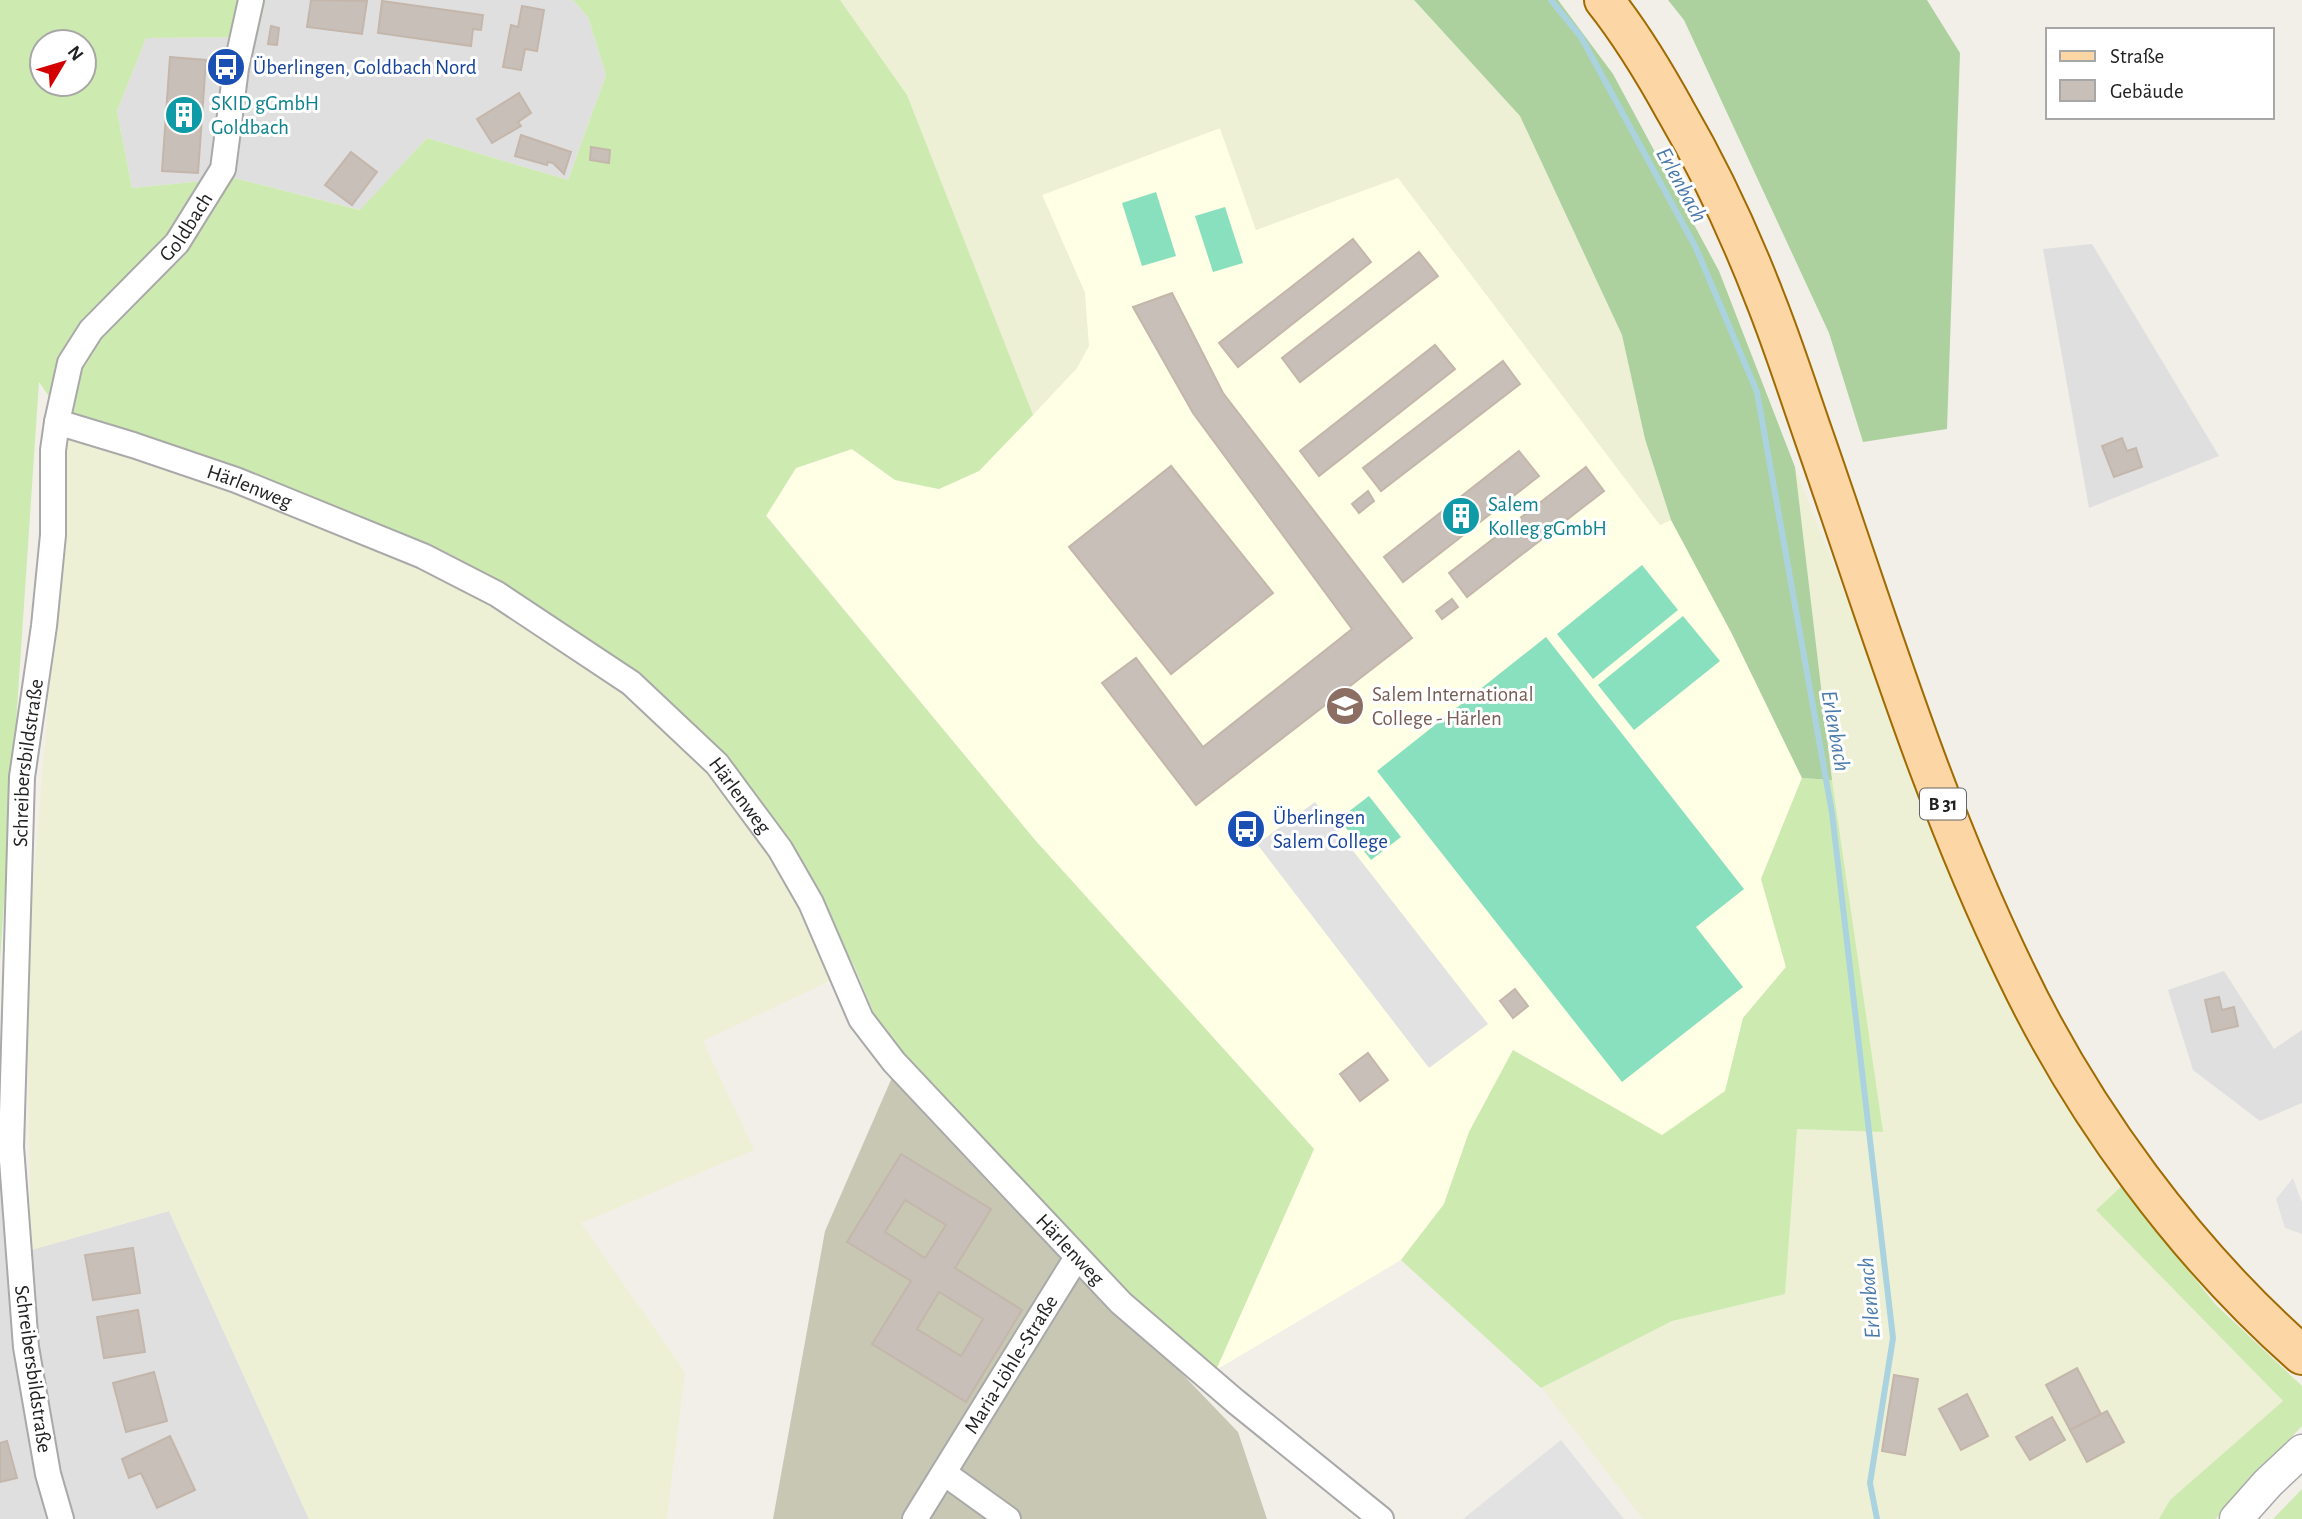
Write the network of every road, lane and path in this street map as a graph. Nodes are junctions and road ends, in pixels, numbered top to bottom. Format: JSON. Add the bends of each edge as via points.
{"nodes":[{"id":1,"x":251,"y":0,"type":"edge"},
{"id":2,"x":1604,"y":0,"type":"edge"},
{"id":3,"x":57,"y":422,"type":"junction"},
{"id":4,"x":5,"y":1147,"type":"edge"},
{"id":5,"x":1077,"y":1257,"type":"junction"},
{"id":6,"x":2302,"y":1354,"type":"edge"},
{"id":7,"x":2302,"y":1451,"type":"edge"},
{"id":8,"x":944,"y":1473,"type":"junction"},
{"id":9,"x":61,"y":1519,"type":"edge"},
{"id":10,"x":915,"y":1519,"type":"edge"},
{"id":11,"x":1008,"y":1519,"type":"edge"},
{"id":12,"x":1381,"y":1519,"type":"edge"},
{"id":13,"x":2236,"y":1519,"type":"edge"}],
"edges":[{"from":1,"to":3,"type":"street","name":"Goldbach","via":[[236,68],[223,169],[177,243],[91,330],[70,363]]},
{"from":2,"to":6,"type":"main road","number":"B 31","via":[[1657,77],[1733,223],[1760,287],[1936,785],[2017,976],[2091,1105],[2150,1188],[2248,1303]]},
{"from":3,"to":4,"type":"street","name":"Schreibersbildstraße","via":[[53,535],[22,777]]},
{"from":3,"to":5,"type":"street","name":"Härlenweg","via":[[236,480],[423,556],[497,594],[631,683],[717,764],[780,849],[811,903],[861,1019],[903,1072]]},
{"from":4,"to":9,"type":"street","name":"Schreibersbildstraße","via":[[26,1348],[48,1474]]},
{"from":5,"to":8,"type":"street","name":"Maria-Löhle-Straße"},
{"from":5,"to":12,"type":"street","name":"Härlenweg","via":[[1121,1303]]},
{"from":7,"to":13,"type":"street"},
{"from":8,"to":10,"type":"street","name":"Maria-Löhle-Straße"},
{"from":8,"to":11,"type":"street"}]}
